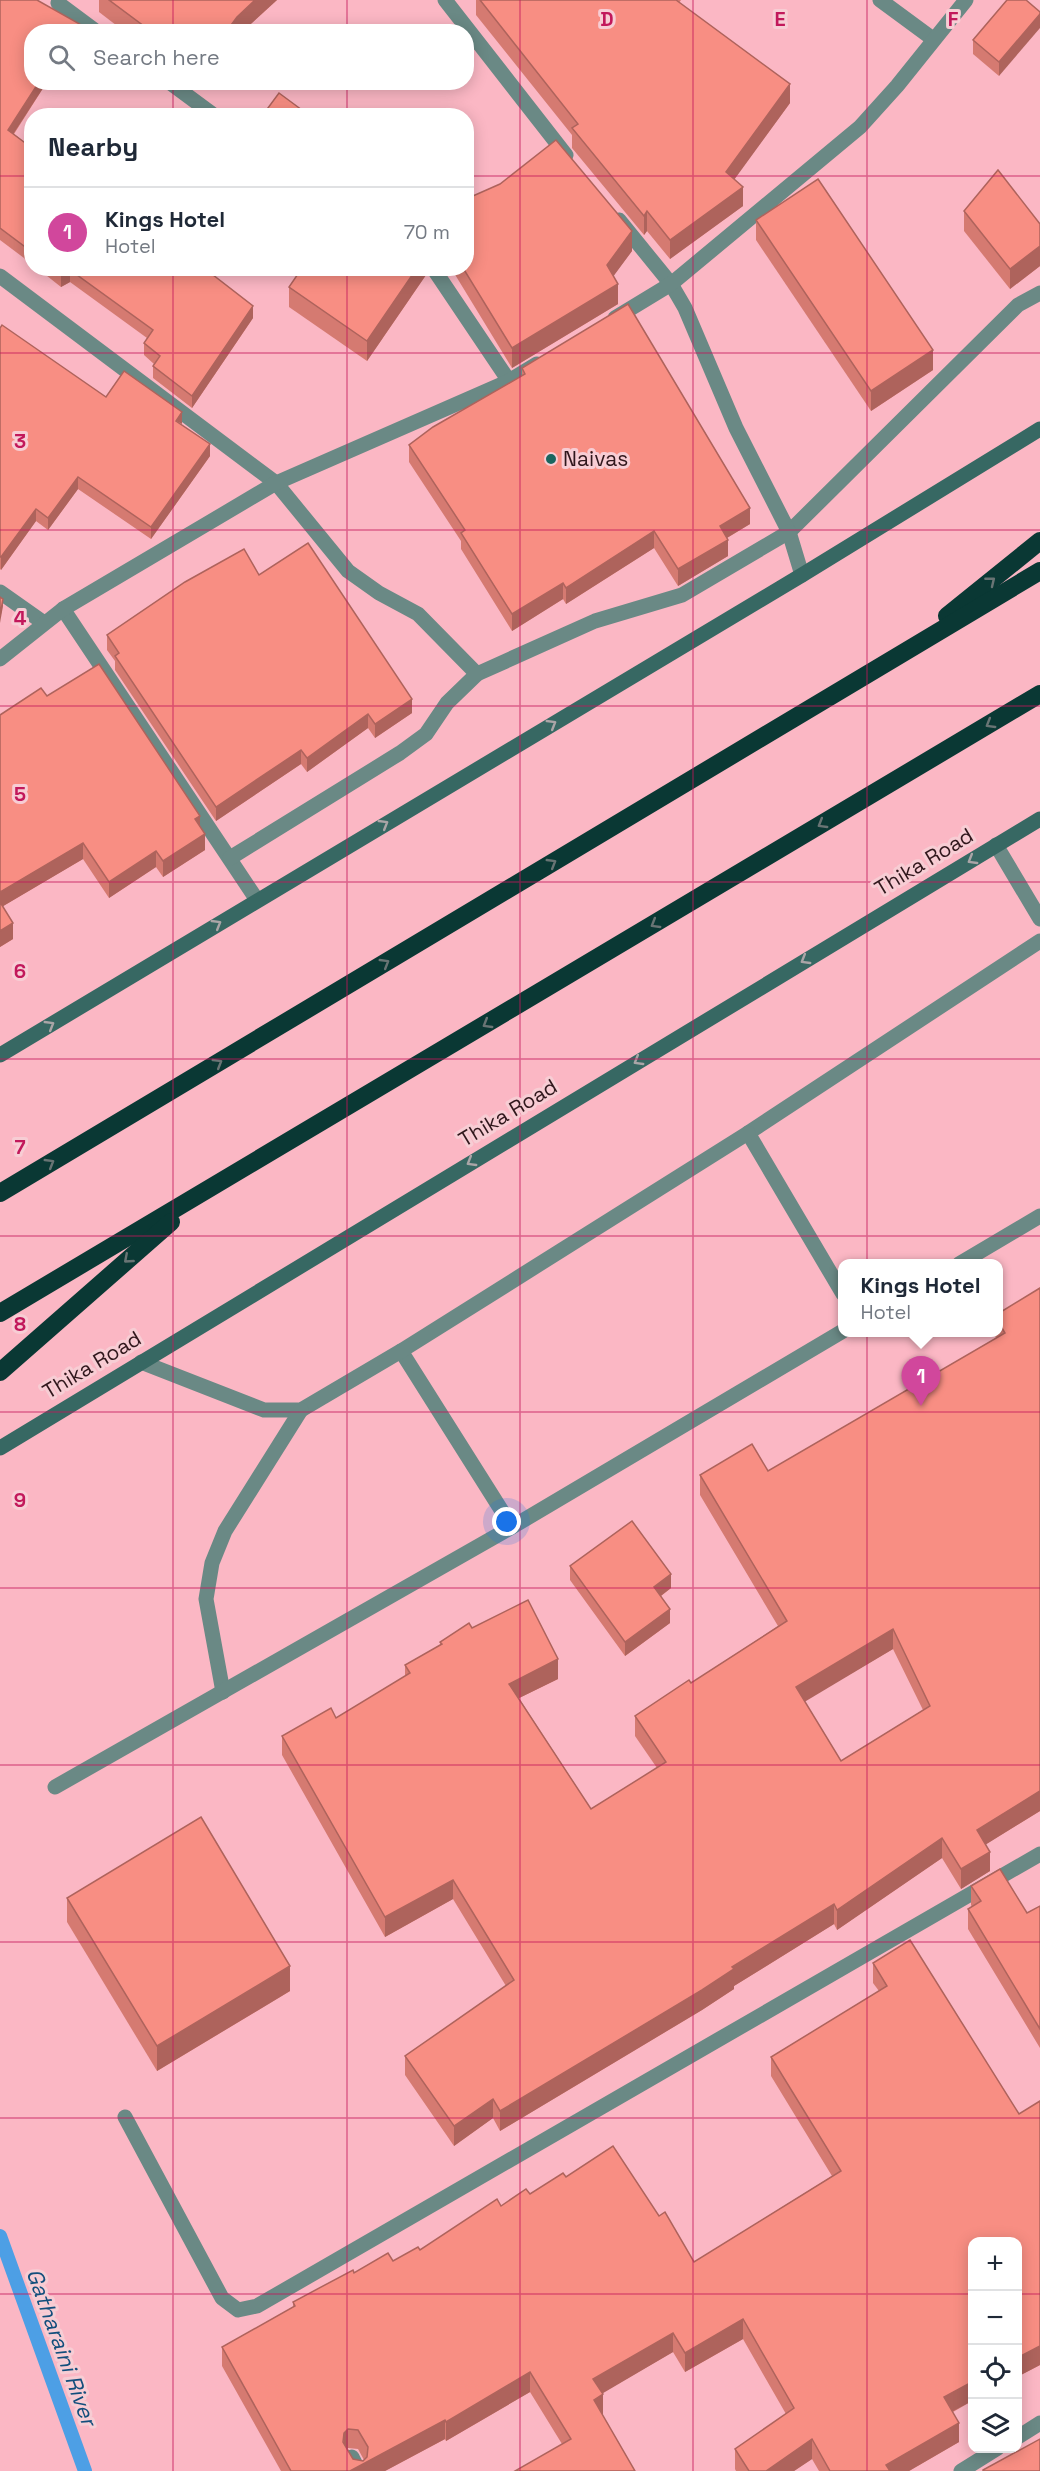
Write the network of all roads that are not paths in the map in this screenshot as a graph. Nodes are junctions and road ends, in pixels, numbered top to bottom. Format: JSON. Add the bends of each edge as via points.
{"nodes":[{"id":1,"x":446,"y":0,"type":"edge"},
{"id":2,"x":880,"y":0,"type":"edge"},
{"id":3,"x":966,"y":0,"type":"edge"},
{"id":4,"x":58,"y":3,"type":"dead end"},
{"id":5,"x":86,"y":24,"type":"edge"},
{"id":6,"x":465,"y":24,"type":"edge"},
{"id":7,"x":474,"y":36,"type":"edge"},
{"id":8,"x":933,"y":39,"type":"junction"},
{"id":9,"x":180,"y":90,"type":"edge"},
{"id":10,"x":204,"y":108,"type":"edge"},
{"id":11,"x":576,"y":168,"type":"edge"},
{"id":12,"x":613,"y":213,"type":"edge"},
{"id":13,"x":0,"y":276,"type":"edge"},
{"id":14,"x":439,"y":276,"type":"edge"},
{"id":15,"x":671,"y":284,"type":"junction"},
{"id":16,"x":1040,"y":293,"type":"edge"},
{"id":17,"x":600,"y":326,"type":"edge"},
{"id":18,"x":550,"y":357,"type":"edge"},
{"id":19,"x":509,"y":381,"type":"junction"},
{"id":20,"x":1040,"y":429,"type":"edge"},
{"id":21,"x":276,"y":483,"type":"junction"},
{"id":22,"x":789,"y":532,"type":"junction"},
{"id":23,"x":1040,"y":541,"type":"edge"},
{"id":24,"x":1040,"y":571,"type":"edge"},
{"id":25,"x":802,"y":575,"type":"junction"},
{"id":26,"x":0,"y":591,"type":"edge"},
{"id":27,"x":63,"y":609,"type":"junction"},
{"id":28,"x":44,"y":623,"type":"junction"},
{"id":29,"x":896,"y":657,"type":"junction"},
{"id":30,"x":0,"y":659,"type":"edge"},
{"id":31,"x":477,"y":674,"type":"junction"},
{"id":32,"x":1040,"y":694,"type":"edge"},
{"id":33,"x":1040,"y":819,"type":"edge"},
{"id":34,"x":996,"y":845,"type":"junction"},
{"id":35,"x":230,"y":858,"type":"junction"},
{"id":36,"x":257,"y":900,"type":"junction"},
{"id":37,"x":1040,"y":919,"type":"edge"},
{"id":38,"x":1040,"y":941,"type":"edge"},
{"id":39,"x":0,"y":1055,"type":"edge"},
{"id":40,"x":748,"y":1133,"type":"junction"},
{"id":41,"x":0,"y":1193,"type":"edge"},
{"id":42,"x":204,"y":1193,"type":"junction"},
{"id":43,"x":1040,"y":1216,"type":"edge"},
{"id":44,"x":966,"y":1259,"type":"edge"},
{"id":45,"x":838,"y":1286,"type":"edge"},
{"id":46,"x":0,"y":1313,"type":"edge"},
{"id":47,"x":838,"y":1334,"type":"edge"},
{"id":48,"x":401,"y":1351,"type":"junction"},
{"id":49,"x":141,"y":1362,"type":"junction"},
{"id":50,"x":0,"y":1372,"type":"edge"},
{"id":51,"x":301,"y":1410,"type":"junction"},
{"id":52,"x":0,"y":1448,"type":"edge"},
{"id":53,"x":512,"y":1527,"type":"junction"},
{"id":54,"x":223,"y":1692,"type":"junction"},
{"id":55,"x":55,"y":1787,"type":"dead end"},
{"id":56,"x":1040,"y":1854,"type":"edge"},
{"id":57,"x":125,"y":2117,"type":"dead end"},
{"id":58,"x":1040,"y":2423,"type":"edge"},
{"id":59,"x":1022,"y":2433,"type":"edge"},
{"id":60,"x":990,"y":2453,"type":"edge"},
{"id":61,"x":352,"y":2457,"type":"edge"},
{"id":62,"x":359,"y":2471,"type":"edge"},
{"id":63,"x":961,"y":2471,"type":"edge"}],
"edges":[{"from":1,"to":6,"type":"street"},
{"from":2,"to":8,"type":"street"},
{"from":3,"to":8,"type":"street"},
{"from":4,"to":5,"type":"street"},
{"from":7,"to":11,"type":"street"},
{"from":8,"to":15,"type":"street","via":[[860,127]]},
{"from":9,"to":10,"type":"street"},
{"from":12,"to":15,"type":"street"},
{"from":13,"to":21,"type":"street"},
{"from":14,"to":19,"type":"street"},
{"from":15,"to":17,"type":"street"},
{"from":15,"to":22,"type":"street","via":[[736,428]]},
{"from":16,"to":22,"type":"street","via":[[1018,305]]},
{"from":18,"to":19,"type":"street"},
{"from":19,"to":21,"type":"street"},
{"from":20,"to":25,"type":"main road"},
{"from":21,"to":27,"type":"street"},
{"from":21,"to":31,"type":"street","via":[[348,571],[418,614]]},
{"from":22,"to":25,"type":"street"},
{"from":22,"to":31,"type":"street","via":[[682,595],[595,621]]},
{"from":29,"to":23,"type":"highway","one_way":true},
{"from":24,"to":29,"type":"highway"},
{"from":36,"to":25,"type":"main road","one_way":true},
{"from":26,"to":28,"type":"street"},
{"from":27,"to":28,"type":"street"},
{"from":27,"to":35,"type":"street"},
{"from":28,"to":30,"type":"street"},
{"from":41,"to":29,"type":"highway","one_way":true},
{"from":31,"to":35,"type":"street","via":[[447,703],[426,734]]},
{"from":32,"to":42,"type":"highway","one_way":true},
{"from":33,"to":34,"type":"main road","name":"Thika Road"},
{"from":34,"to":37,"type":"street"},
{"from":34,"to":49,"type":"main road","name":"Thika Road","one_way":true},
{"from":35,"to":36,"type":"street"},
{"from":39,"to":36,"type":"main road","one_way":true},
{"from":38,"to":40,"type":"street"},
{"from":40,"to":45,"type":"street"},
{"from":40,"to":48,"type":"street"},
{"from":42,"to":46,"type":"highway"},
{"from":42,"to":50,"type":"highway","one_way":true},
{"from":43,"to":44,"type":"street"},
{"from":47,"to":53,"type":"street"},
{"from":48,"to":51,"type":"street"},
{"from":48,"to":53,"type":"street"},
{"from":49,"to":51,"type":"street","via":[[264,1410]]},
{"from":49,"to":52,"type":"main road","name":"Thika Road"},
{"from":51,"to":54,"type":"street","via":[[225,1530],[212,1563],[206,1599]]},
{"from":53,"to":54,"type":"street"},
{"from":54,"to":55,"type":"street"},
{"from":56,"to":57,"type":"street","via":[[257,2306],[238,2310],[222,2298]]},
{"from":58,"to":59,"type":"street"},
{"from":60,"to":63,"type":"street"},
{"from":61,"to":62,"type":"street"}]}
